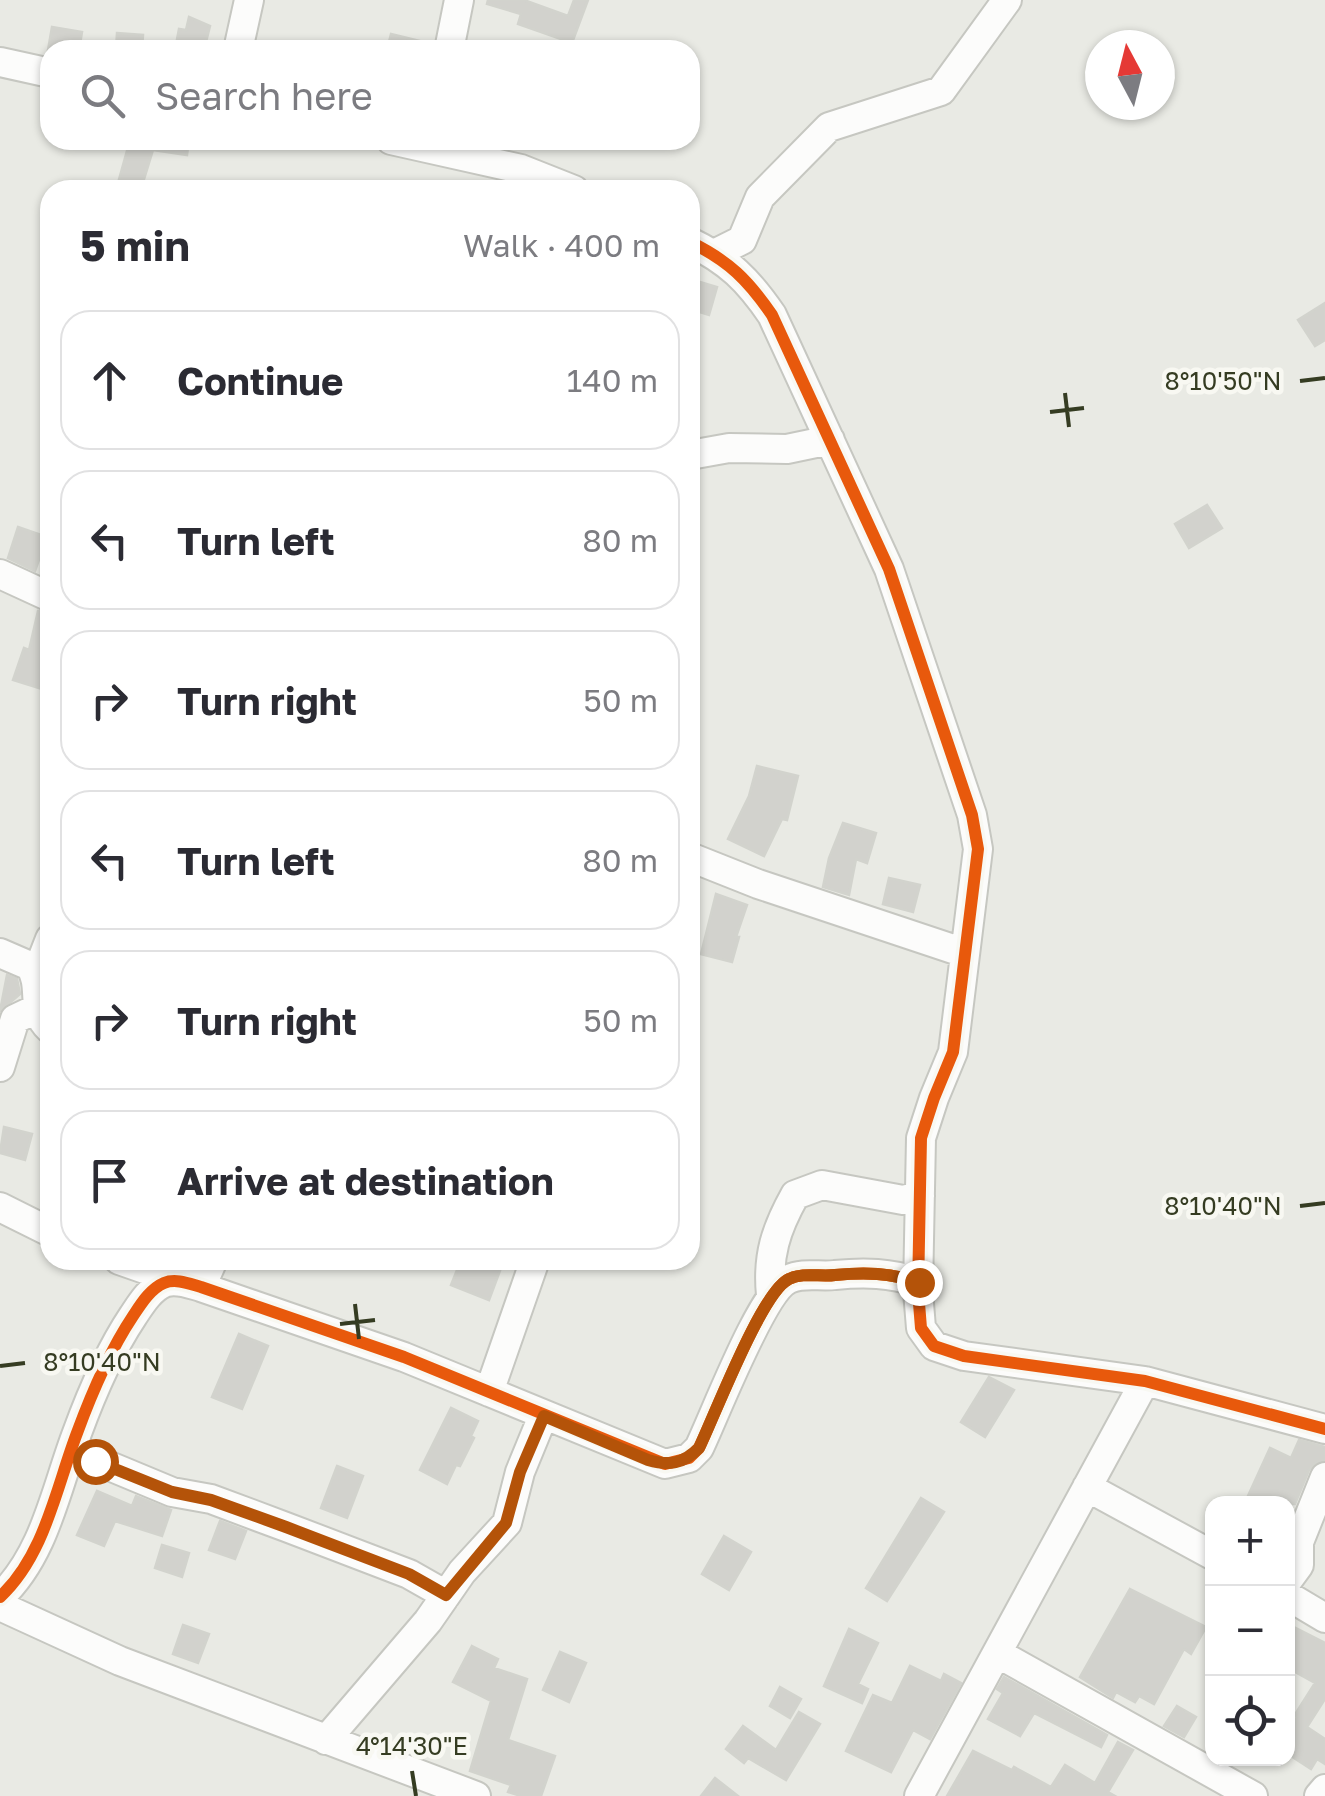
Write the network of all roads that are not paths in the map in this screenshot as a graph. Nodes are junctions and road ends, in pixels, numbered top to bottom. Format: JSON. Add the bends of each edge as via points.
{"nodes":[{"id":1,"x":248,"y":0,"type":"edge"},
{"id":2,"x":459,"y":0,"type":"edge"},
{"id":3,"x":1008,"y":0,"type":"edge"},
{"id":4,"x":240,"y":40,"type":"edge"},
{"id":5,"x":451,"y":40,"type":"edge"},
{"id":6,"x":0,"y":62,"type":"edge"},
{"id":7,"x":40,"y":71,"type":"edge"},
{"id":8,"x":454,"y":150,"type":"edge"},
{"id":9,"x":549,"y":180,"type":"edge"},
{"id":10,"x":702,"y":248,"type":"edge"},
{"id":11,"x":830,"y":440,"type":"junction"},
{"id":12,"x":700,"y":453,"type":"edge"},
{"id":13,"x":0,"y":574,"type":"edge"},
{"id":14,"x":40,"y":593,"type":"edge"},
{"id":15,"x":700,"y":861,"type":"edge"},
{"id":16,"x":0,"y":953,"type":"edge"},
{"id":17,"x":965,"y":953,"type":"junction"},
{"id":18,"x":40,"y":965,"type":"edge"},
{"id":19,"x":36,"y":975,"type":"junction"},
{"id":20,"x":40,"y":1000,"type":"edge"},
{"id":21,"x":40,"y":1019,"type":"edge"},
{"id":22,"x":0,"y":1067,"type":"edge"},
{"id":23,"x":920,"y":1196,"type":"junction"},
{"id":24,"x":0,"y":1207,"type":"edge"},
{"id":25,"x":40,"y":1227,"type":"edge"},
{"id":26,"x":149,"y":1270,"type":"edge"},
{"id":27,"x":203,"y":1270,"type":"edge"},
{"id":28,"x":531,"y":1270,"type":"edge"},
{"id":29,"x":919,"y":1282,"type":"junction"},
{"id":30,"x":190,"y":1284,"type":"junction"},
{"id":31,"x":770,"y":1295,"type":"junction"},
{"id":32,"x":1145,"y":1380,"type":"junction"},
{"id":33,"x":488,"y":1392,"type":"junction"},
{"id":34,"x":544,"y":1416,"type":"junction"},
{"id":35,"x":1325,"y":1429,"type":"edge"},
{"id":36,"x":70,"y":1450,"type":"junction"},
{"id":37,"x":1325,"y":1477,"type":"edge"},
{"id":38,"x":1087,"y":1487,"type":"junction"},
{"id":39,"x":1205,"y":1551,"type":"edge"},
{"id":40,"x":1295,"y":1570,"type":"edge"},
{"id":41,"x":446,"y":1595,"type":"junction"},
{"id":42,"x":0,"y":1597,"type":"edge"},
{"id":43,"x":1295,"y":1600,"type":"edge"},
{"id":44,"x":0,"y":1606,"type":"edge"},
{"id":45,"x":1325,"y":1618,"type":"edge"},
{"id":46,"x":997,"y":1654,"type":"junction"},
{"id":47,"x":326,"y":1740,"type":"junction"},
{"id":48,"x":1325,"y":1789,"type":"edge"},
{"id":49,"x":472,"y":1795,"type":"edge"},
{"id":50,"x":919,"y":1796,"type":"edge"},
{"id":51,"x":1253,"y":1796,"type":"edge"},
{"id":52,"x":1318,"y":1796,"type":"edge"}],
"edges":[{"from":1,"to":4,"type":"street"},
{"from":2,"to":5,"type":"street"},
{"from":3,"to":10,"type":"street","via":[[941,91],[830,127],[760,197],[742,240]]},
{"from":6,"to":7,"type":"street"},
{"from":8,"to":9,"type":"street"},
{"from":10,"to":11,"type":"street","via":[[748,280],[772,315]]},
{"from":11,"to":12,"type":"street"},
{"from":11,"to":17,"type":"street","via":[[888,569],[972,816],[978,850]]},
{"from":13,"to":14,"type":"street"},
{"from":15,"to":17,"type":"street"},
{"from":16,"to":19,"type":"street"},
{"from":17,"to":23,"type":"street","via":[[954,1052],[921,1138]]},
{"from":18,"to":19,"type":"street"},
{"from":19,"to":20,"type":"street"},
{"from":21,"to":22,"type":"street","via":[[15,1019]]},
{"from":23,"to":29,"type":"street"},
{"from":23,"to":31,"type":"street","via":[[903,1200],[822,1185],[795,1195],[768,1264]]},
{"from":24,"to":25,"type":"street"},
{"from":26,"to":30,"type":"street"},
{"from":27,"to":30,"type":"street"},
{"from":28,"to":33,"type":"street"},
{"from":29,"to":31,"type":"street","via":[[892,1273],[800,1275]]},
{"from":29,"to":32,"type":"street","via":[[921,1328],[934,1346],[964,1356]]},
{"from":30,"to":33,"type":"street"},
{"from":30,"to":36,"type":"street","via":[[165,1283],[152,1291],[105,1365]]},
{"from":31,"to":34,"type":"street","via":[[689,1458],[664,1464]]},
{"from":32,"to":35,"type":"street"},
{"from":32,"to":38,"type":"street"},
{"from":33,"to":34,"type":"street"},
{"from":34,"to":41,"type":"street","via":[[506,1523]]},
{"from":36,"to":41,"type":"street","via":[[409,1574]]},
{"from":36,"to":42,"type":"street","via":[[44,1532]]},
{"from":37,"to":40,"type":"street"},
{"from":38,"to":39,"type":"street"},
{"from":38,"to":46,"type":"street"},
{"from":41,"to":47,"type":"street"},
{"from":43,"to":45,"type":"street"},
{"from":44,"to":47,"type":"street","via":[[120,1661]]},
{"from":46,"to":50,"type":"street"},
{"from":46,"to":51,"type":"street"},
{"from":47,"to":49,"type":"street"},
{"from":48,"to":52,"type":"street"}]}
